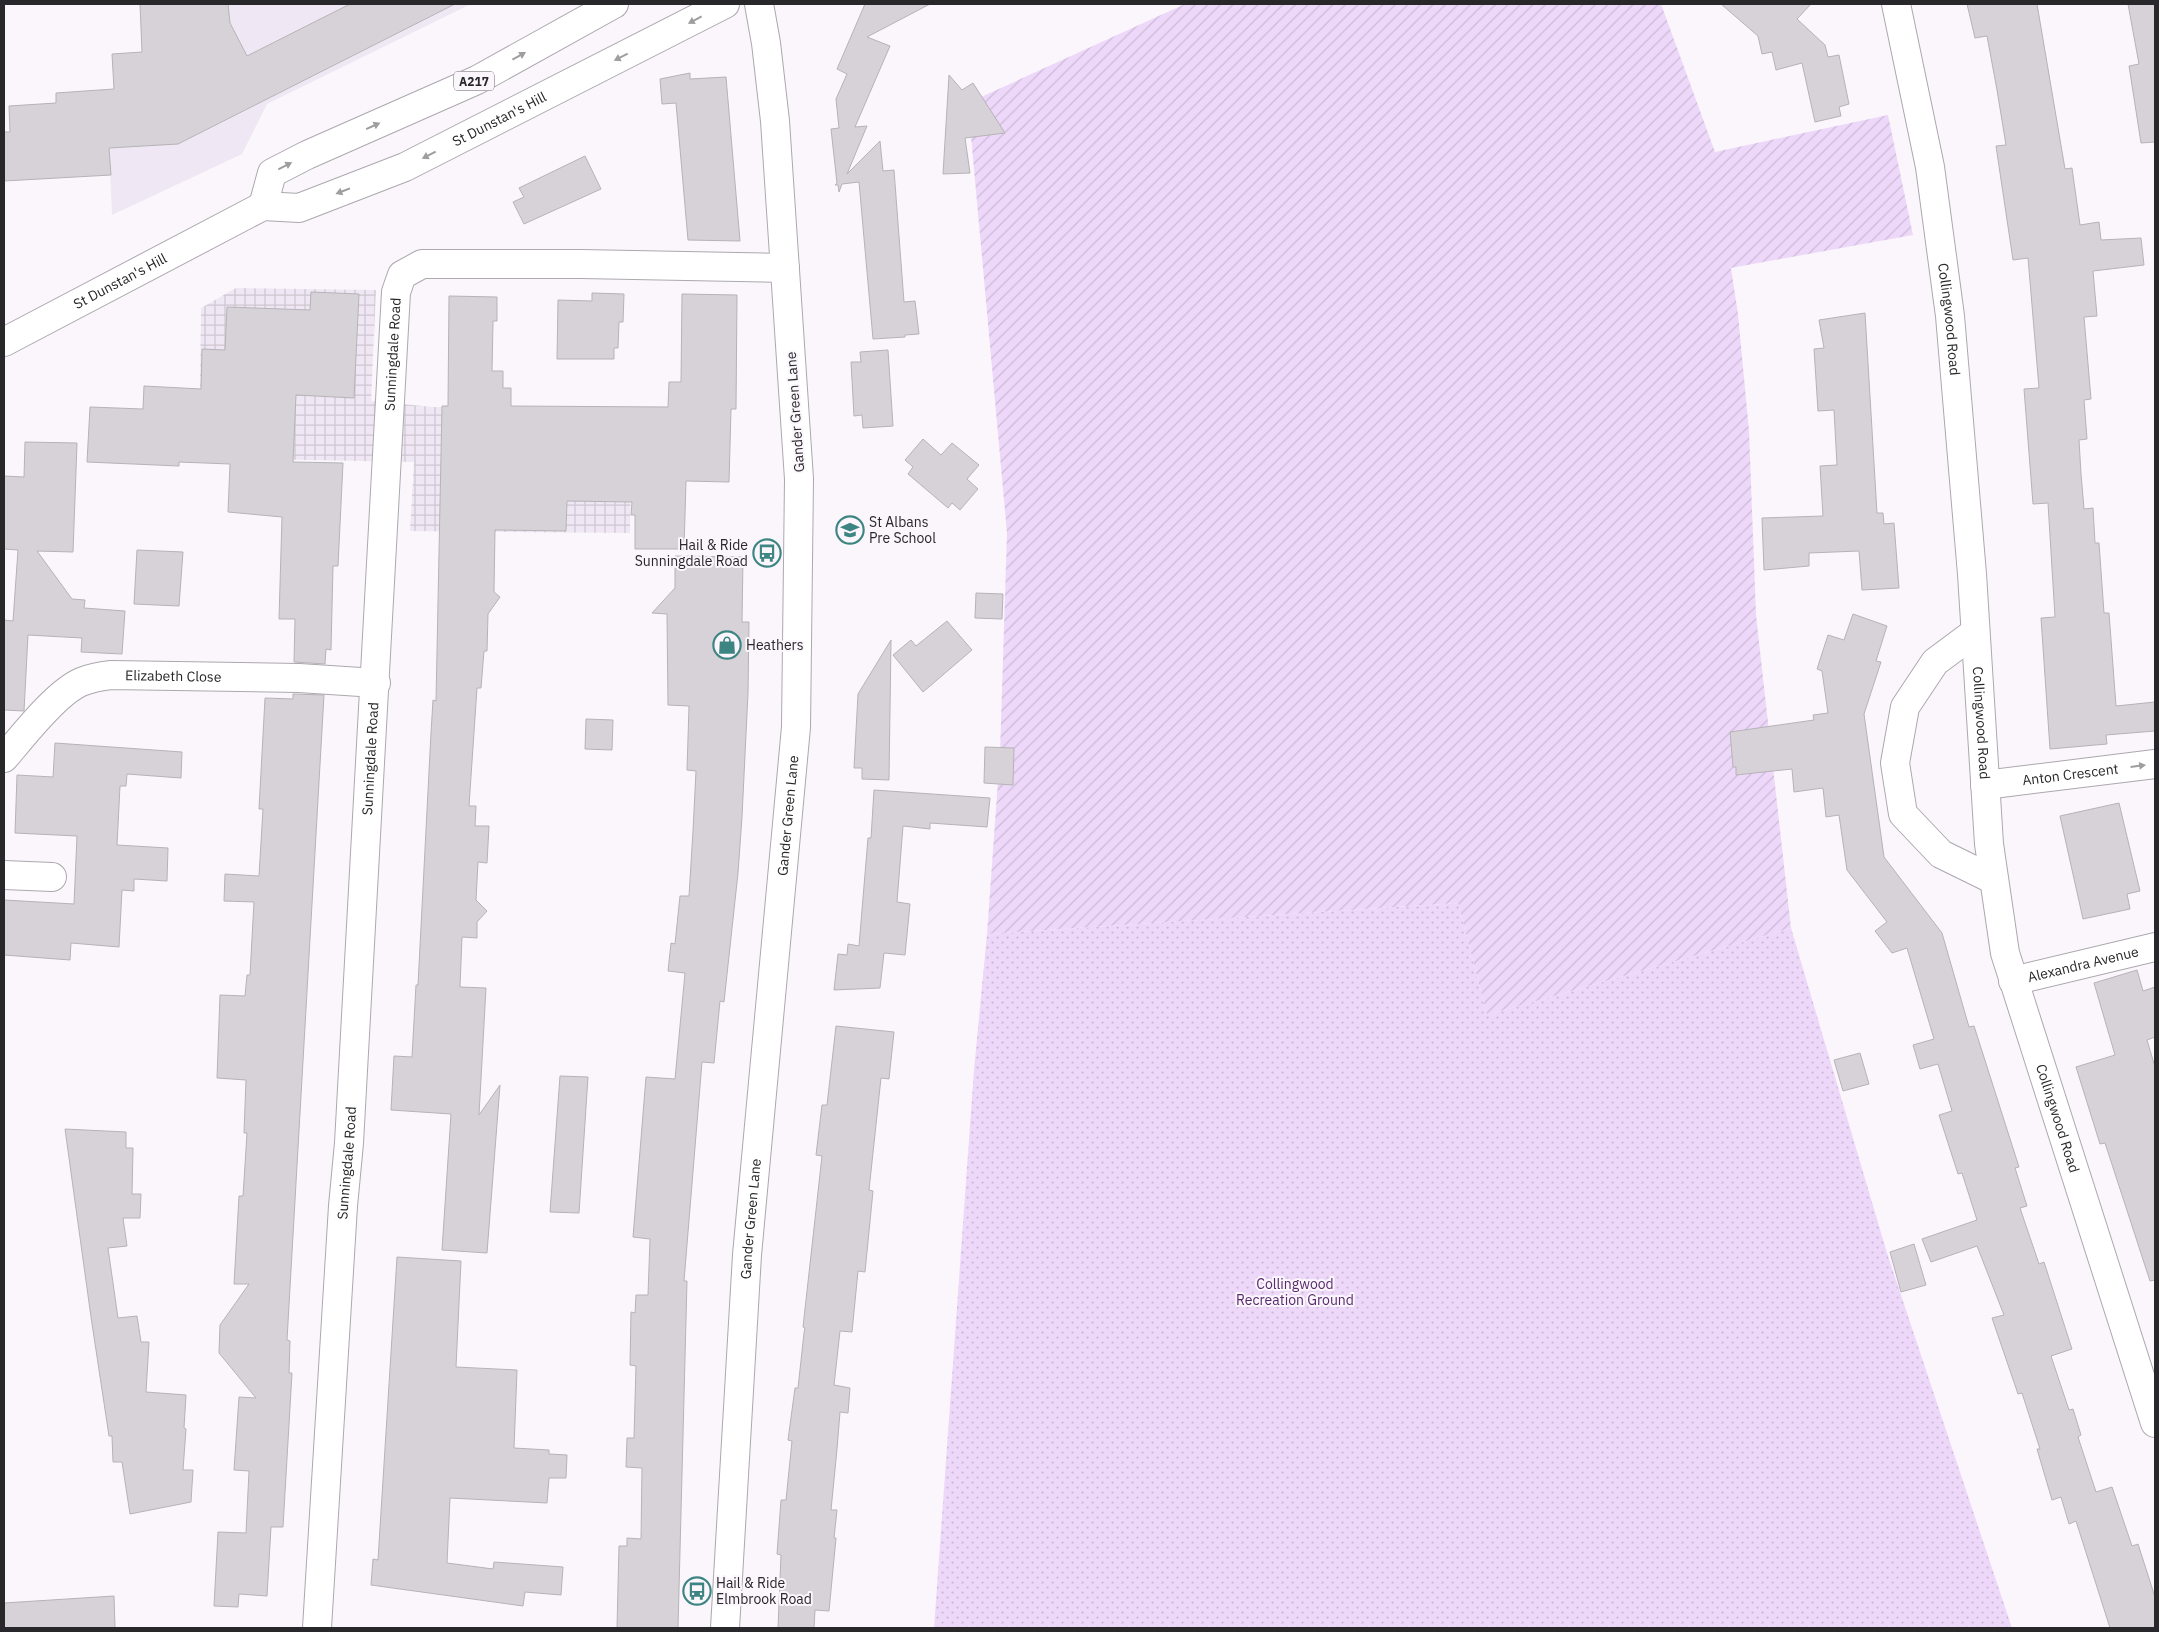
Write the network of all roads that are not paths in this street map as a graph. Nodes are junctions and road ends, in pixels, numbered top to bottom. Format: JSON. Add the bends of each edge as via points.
{"nodes":[{"id":1,"x":614,"y":4,"type":"edge"},
{"id":2,"x":725,"y":4,"type":"edge"},
{"id":3,"x":759,"y":4,"type":"edge"},
{"id":4,"x":1896,"y":4,"type":"edge"},
{"id":5,"x":263,"y":206,"type":"junction"},
{"id":6,"x":785,"y":268,"type":"junction"},
{"id":7,"x":4,"y":342,"type":"edge"},
{"id":8,"x":1974,"y":633,"type":"junction"},
{"id":9,"x":376,"y":683,"type":"junction"},
{"id":10,"x":4,"y":758,"type":"edge"},
{"id":11,"x":2155,"y":764,"type":"edge"},
{"id":12,"x":1985,"y":784,"type":"junction"},
{"id":13,"x":4,"y":875,"type":"edge"},
{"id":14,"x":52,"y":877,"type":"dead end"},
{"id":15,"x":1994,"y":880,"type":"junction"},
{"id":16,"x":2155,"y":946,"type":"edge"},
{"id":17,"x":2013,"y":982,"type":"junction"},
{"id":18,"x":2155,"y":1423,"type":"edge"},
{"id":19,"x":317,"y":1628,"type":"edge"},
{"id":20,"x":725,"y":1628,"type":"edge"}],
"edges":[{"from":5,"to":1,"type":"main road","number":"A217","one_way":true,"via":[[272,173],[477,80]]},
{"from":2,"to":5,"type":"main road","name":"St Dunstan's Hill","one_way":true,"via":[[405,166],[299,208]]},
{"from":3,"to":6,"type":"main road","name":"Gander Green Lane","via":[[775,121]]},
{"from":4,"to":8,"type":"main road","name":"Collingwood Road","via":[[1930,166],[1950,316]]},
{"from":5,"to":7,"type":"main road","name":"St Dunstan's Hill"},
{"from":6,"to":9,"type":"main road","name":"Sunningdale Road","via":[[422,264],[402,275],[396,292]]},
{"from":6,"to":20,"type":"main road","name":"Gander Green Lane","via":[[799,480],[796,727],[747,1256]]},
{"from":8,"to":12,"type":"main road","name":"Collingwood Road"},
{"from":8,"to":15,"type":"main road","via":[[1935,662],[1905,707],[1895,763],[1903,814],[1941,854]]},
{"from":9,"to":10,"type":"main road","name":"Elizabeth Close","via":[[299,678],[95,677],[79,682],[56,700]]},
{"from":9,"to":19,"type":"main road","name":"Sunningdale Road"},
{"from":12,"to":11,"type":"main road","name":"Anton Crescent","one_way":true},
{"from":12,"to":15,"type":"main road","name":"Collingwood Road","via":[[1988,844]]},
{"from":13,"to":14,"type":"main road"},
{"from":15,"to":17,"type":"main road","name":"Collingwood Road","via":[[2005,953]]},
{"from":16,"to":17,"type":"main road","name":"Alexandra Avenue"},
{"from":17,"to":18,"type":"main road","name":"Collingwood Road"}]}
